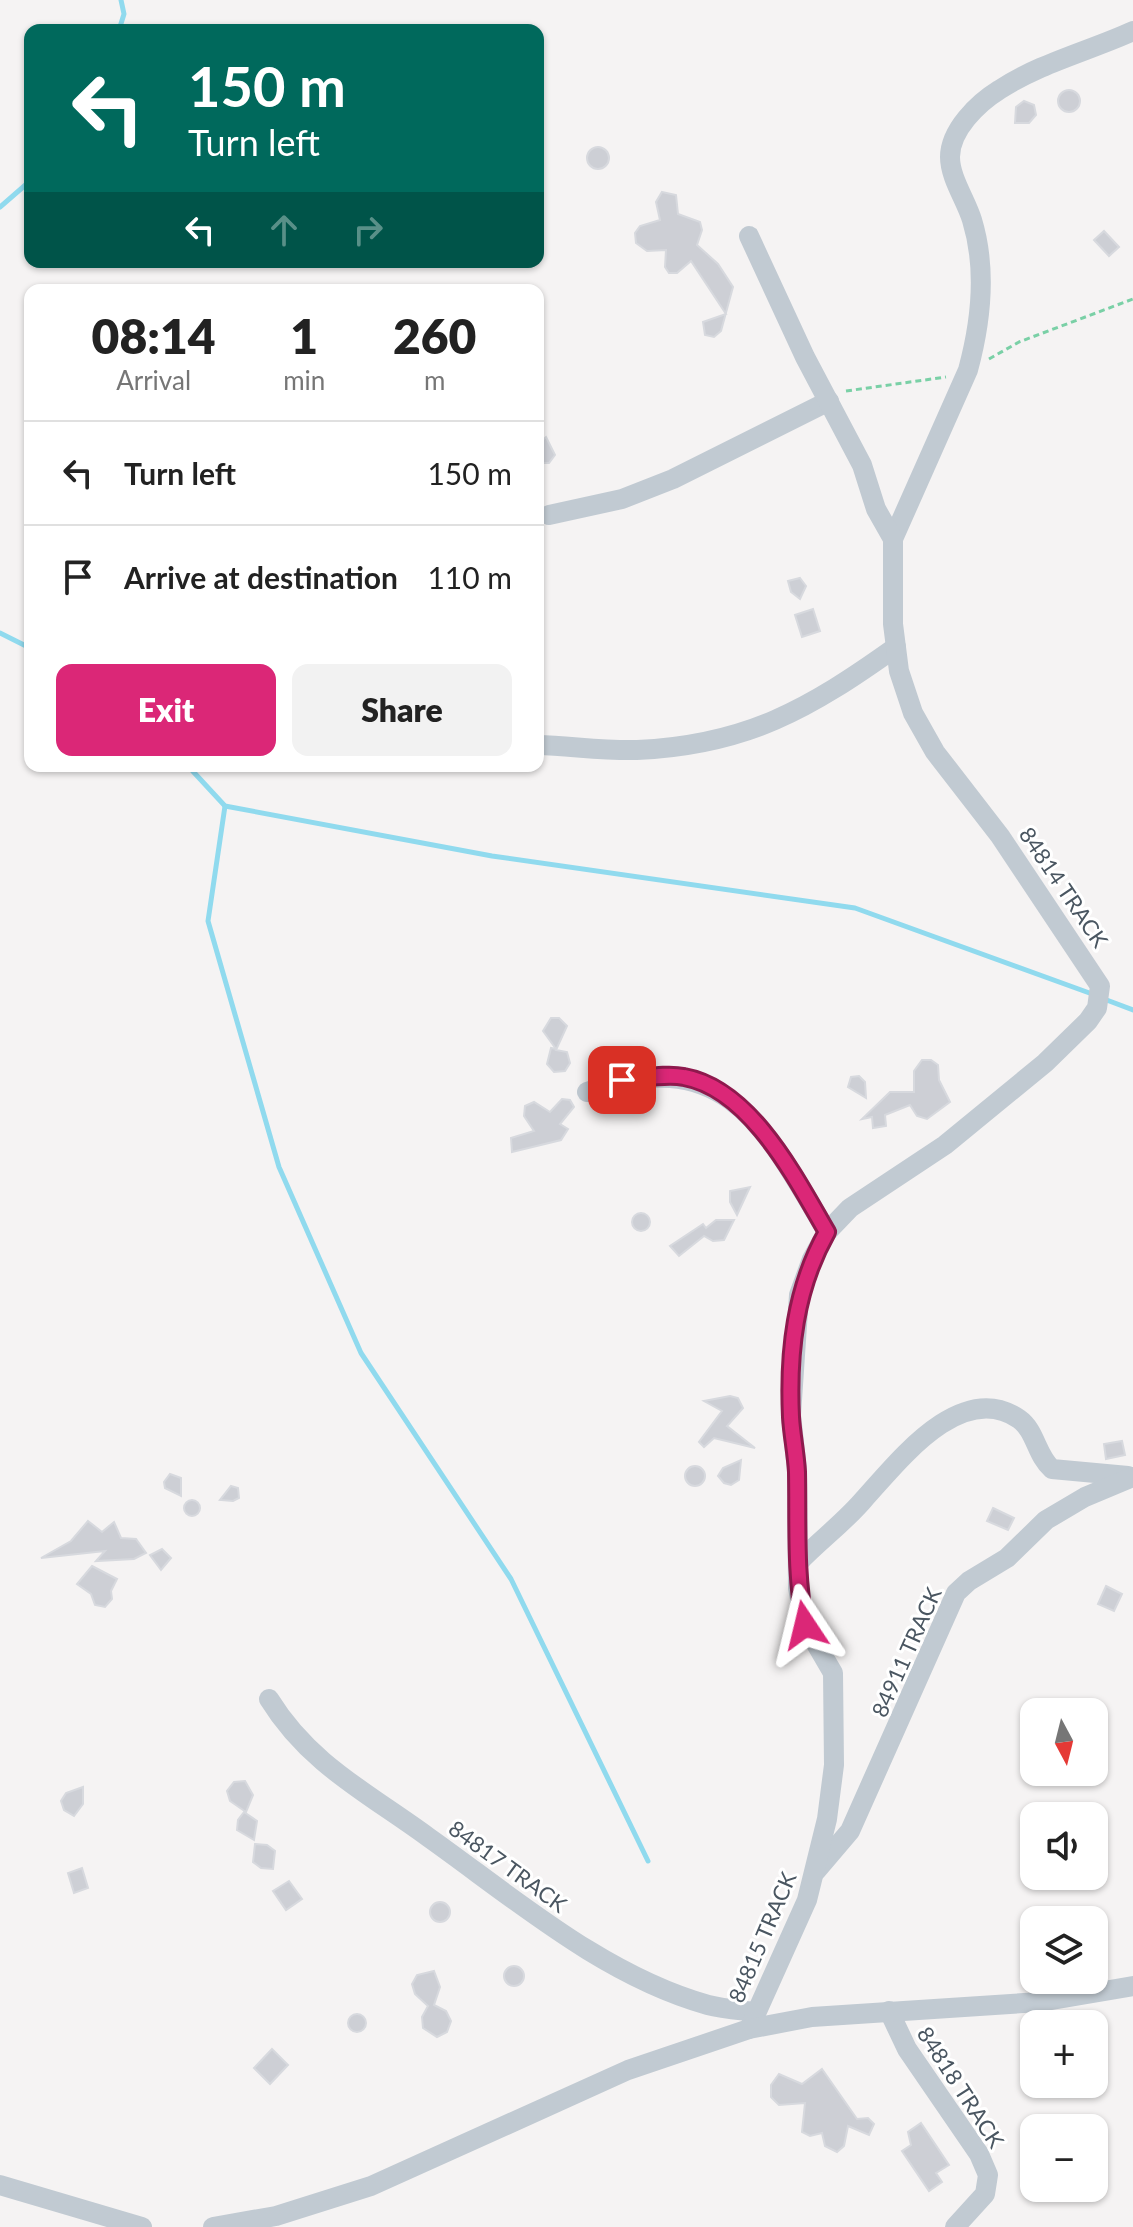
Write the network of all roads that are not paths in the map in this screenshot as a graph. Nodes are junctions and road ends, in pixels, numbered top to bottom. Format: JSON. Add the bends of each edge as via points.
{"nodes":[{"id":1,"x":1133,"y":31,"type":"edge"},
{"id":2,"x":749,"y":236,"type":"dead end"},
{"id":3,"x":829,"y":401,"type":"junction"},
{"id":4,"x":549,"y":515,"type":"dead end"},
{"id":5,"x":893,"y":539,"type":"junction"},
{"id":6,"x":896,"y":647,"type":"junction"},
{"id":7,"x":544,"y":745,"type":"edge"},
{"id":8,"x":587,"y":1092,"type":"dead end"},
{"id":9,"x":827,"y":1232,"type":"junction"},
{"id":10,"x":1133,"y":1477,"type":"edge"},
{"id":11,"x":799,"y":1562,"type":"junction"},
{"id":12,"x":833,"y":1673,"type":"joint"},
{"id":13,"x":269,"y":1699,"type":"dead end"},
{"id":14,"x":816,"y":1871,"type":"junction"},
{"id":15,"x":1133,"y":1986,"type":"edge"},
{"id":16,"x":889,"y":2011,"type":"junction"},
{"id":17,"x":752,"y":2020,"type":"junction"},
{"id":18,"x":0,"y":2185,"type":"edge"},
{"id":19,"x":972,"y":2218,"type":"edge"},
{"id":20,"x":142,"y":2227,"type":"edge"},
{"id":21,"x":213,"y":2227,"type":"edge"},
{"id":22,"x":955,"y":2227,"type":"edge"}],
"edges":[{"from":1,"to":5,"type":"street","via":[[1026,74],[997,91],[957,133],[950,157],[979,252],[976,341]]},
{"from":2,"to":3,"type":"street","name":"84814 TRACK"},
{"from":3,"to":4,"type":"street","via":[[673,479],[622,499]]},
{"from":3,"to":5,"type":"street","name":"84814 TRACK"},
{"from":5,"to":6,"type":"street","name":"84814 TRACK"},
{"from":6,"to":7,"type":"street","via":[[824,698],[763,726],[703,744],[635,750]]},
{"from":6,"to":9,"type":"street","name":"84814 TRACK","via":[[913,713],[935,752],[1093,971],[1100,997],[1088,1021],[1045,1063],[945,1145],[850,1208]]},
{"from":8,"to":9,"type":"street","via":[[622,1080],[682,1076],[707,1084],[728,1098],[782,1157]]},
{"from":9,"to":11,"type":"street","name":"84814 TRACK","via":[[799,1295],[794,1332],[791,1415]]},
{"from":10,"to":11,"type":"street","via":[[1052,1469],[1020,1419],[1005,1412],[968,1412],[947,1419],[894,1462]]},
{"from":10,"to":14,"type":"street","name":"84911 TRACK","via":[[1046,1520],[1007,1558],[956,1593],[850,1831]]},
{"from":11,"to":12,"type":"street","name":"84814 TRACK","via":[[805,1625]]},
{"from":12,"to":14,"type":"street","name":"84815 TRACK","via":[[834,1765]]},
{"from":13,"to":17,"type":"street","name":"84817 TRACK","via":[[289,1731],[328,1769],[562,1934],[678,1995]]},
{"from":14,"to":17,"type":"street","name":"84815 TRACK"},
{"from":15,"to":16,"type":"street","via":[[1040,2002]]},
{"from":16,"to":17,"type":"street"},
{"from":16,"to":19,"type":"street","name":"84818 TRACK","via":[[907,2049],[988,2175]]},
{"from":17,"to":21,"type":"street","via":[[371,2186],[276,2216]]},
{"from":18,"to":20,"type":"street"},
{"from":19,"to":22,"type":"street","name":"84818 TRACK"}]}
